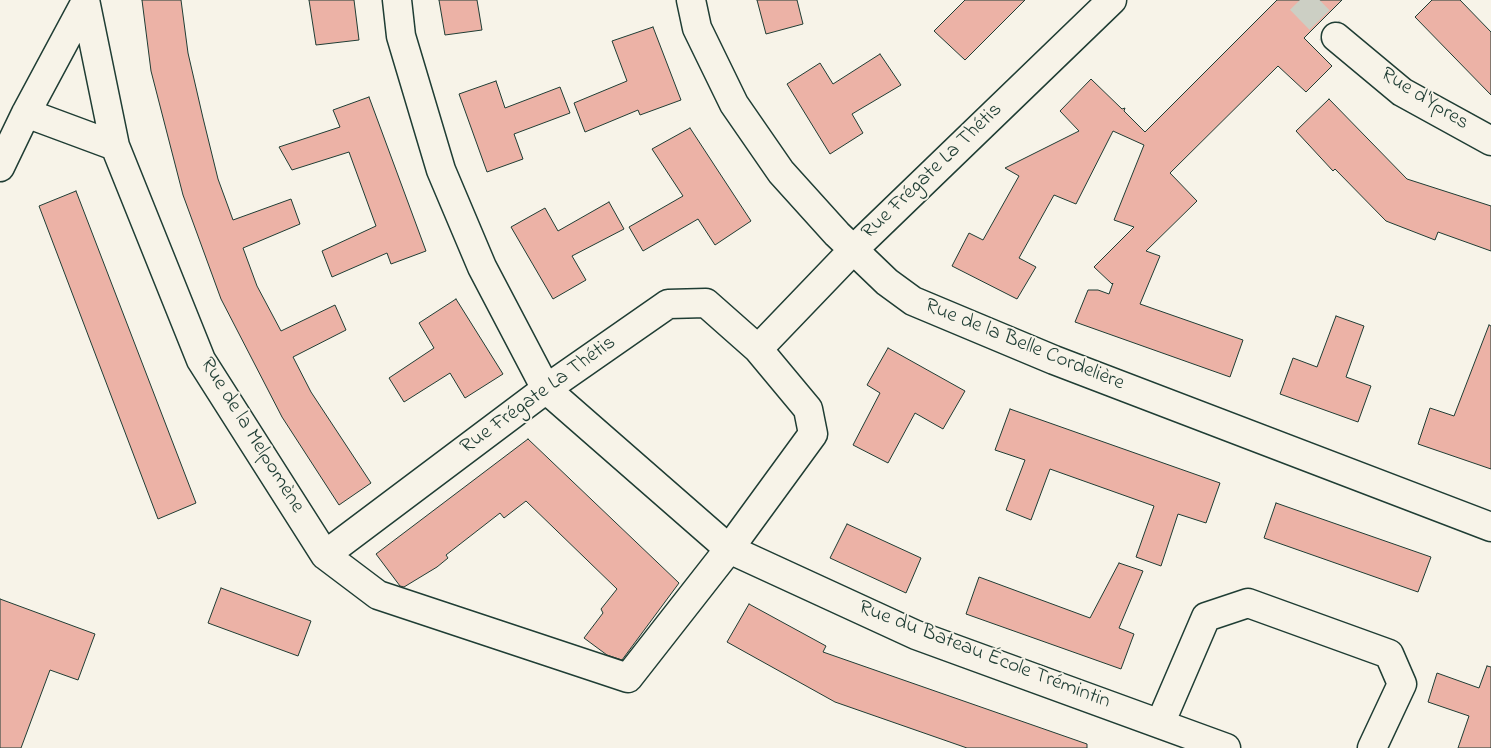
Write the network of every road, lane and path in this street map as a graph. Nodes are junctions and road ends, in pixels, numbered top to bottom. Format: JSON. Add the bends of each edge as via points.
{"nodes":[{"id":1,"x":397,"y":0,"type":"edge"},
{"id":2,"x":691,"y":0,"type":"edge"},
{"id":3,"x":1112,"y":0,"type":"edge"},
{"id":4,"x":85,"y":3,"type":"edge"},
{"id":5,"x":1336,"y":38,"type":"tunnel mouth"},
{"id":6,"x":26,"y":113,"type":"junction"},
{"id":7,"x":1491,"y":142,"type":"edge"},
{"id":8,"x":115,"y":146,"type":"junction"},
{"id":9,"x":0,"y":167,"type":"edge"},
{"id":10,"x":854,"y":249,"type":"junction"},
{"id":11,"x":758,"y":349,"type":"junction"},
{"id":12,"x":546,"y":389,"type":"junction"},
{"id":13,"x":1491,"y":527,"type":"edge"},
{"id":14,"x":729,"y":550,"type":"junction"},
{"id":15,"x":325,"y":555,"type":"junction"},
{"id":16,"x":628,"y":678,"type":"joint"},
{"id":17,"x":1160,"y":724,"type":"junction"},
{"id":18,"x":1226,"y":748,"type":"edge"},
{"id":19,"x":1372,"y":748,"type":"edge"}],
"edges":[{"from":1,"to":12,"type":"street","name":"Rue du Bateau École Trémintin","via":[[401,36],[440,170],[482,267]]},
{"from":2,"to":10,"type":"street","name":"Rue de la Belle Cordelière","via":[[697,28],[734,104],[781,172]]},
{"from":3,"to":10,"type":"street","name":"Rue Frégate La Thétis"},
{"from":4,"to":6,"type":"street"},
{"from":4,"to":8,"type":"street","name":"Rue de la Melpomène"},
{"from":5,"to":7,"type":"street","name":"Rue d'Ypres","via":[[1402,92]]},
{"from":6,"to":8,"type":"street"},
{"from":6,"to":9,"type":"street"},
{"from":8,"to":15,"type":"street","name":"Rue de la Melpomène","via":[[201,360]]},
{"from":10,"to":11,"type":"street","name":"Rue Frégate La Thétis"},
{"from":10,"to":13,"type":"street","name":"Rue de la Belle Cordelière","via":[[887,282],[913,300],[1054,360]]},
{"from":11,"to":12,"type":"street","name":"Rue Frégate La Thétis","via":[[706,303],[668,304]]},
{"from":11,"to":14,"type":"street","name":"Rue Frégate La Thétis","via":[[808,409],[813,434]]},
{"from":12,"to":14,"type":"street","name":"Rue du Bateau École Trémintin"},
{"from":12,"to":15,"type":"street","name":"Rue Frégate La Thétis"},
{"from":14,"to":16,"type":"street","name":"Rue Frégate La Thétis"},
{"from":14,"to":17,"type":"street","name":"Rue du Bateau École Trémintin","via":[[916,635]]},
{"from":15,"to":16,"type":"street","name":"Rue de la Melpomène","via":[[378,595]]},
{"from":17,"to":18,"type":"street","name":"Rue du Bateau École Trémintin"},
{"from":17,"to":19,"type":"street","via":[[1206,617],[1248,603],[1389,654],[1402,684]]}]}
